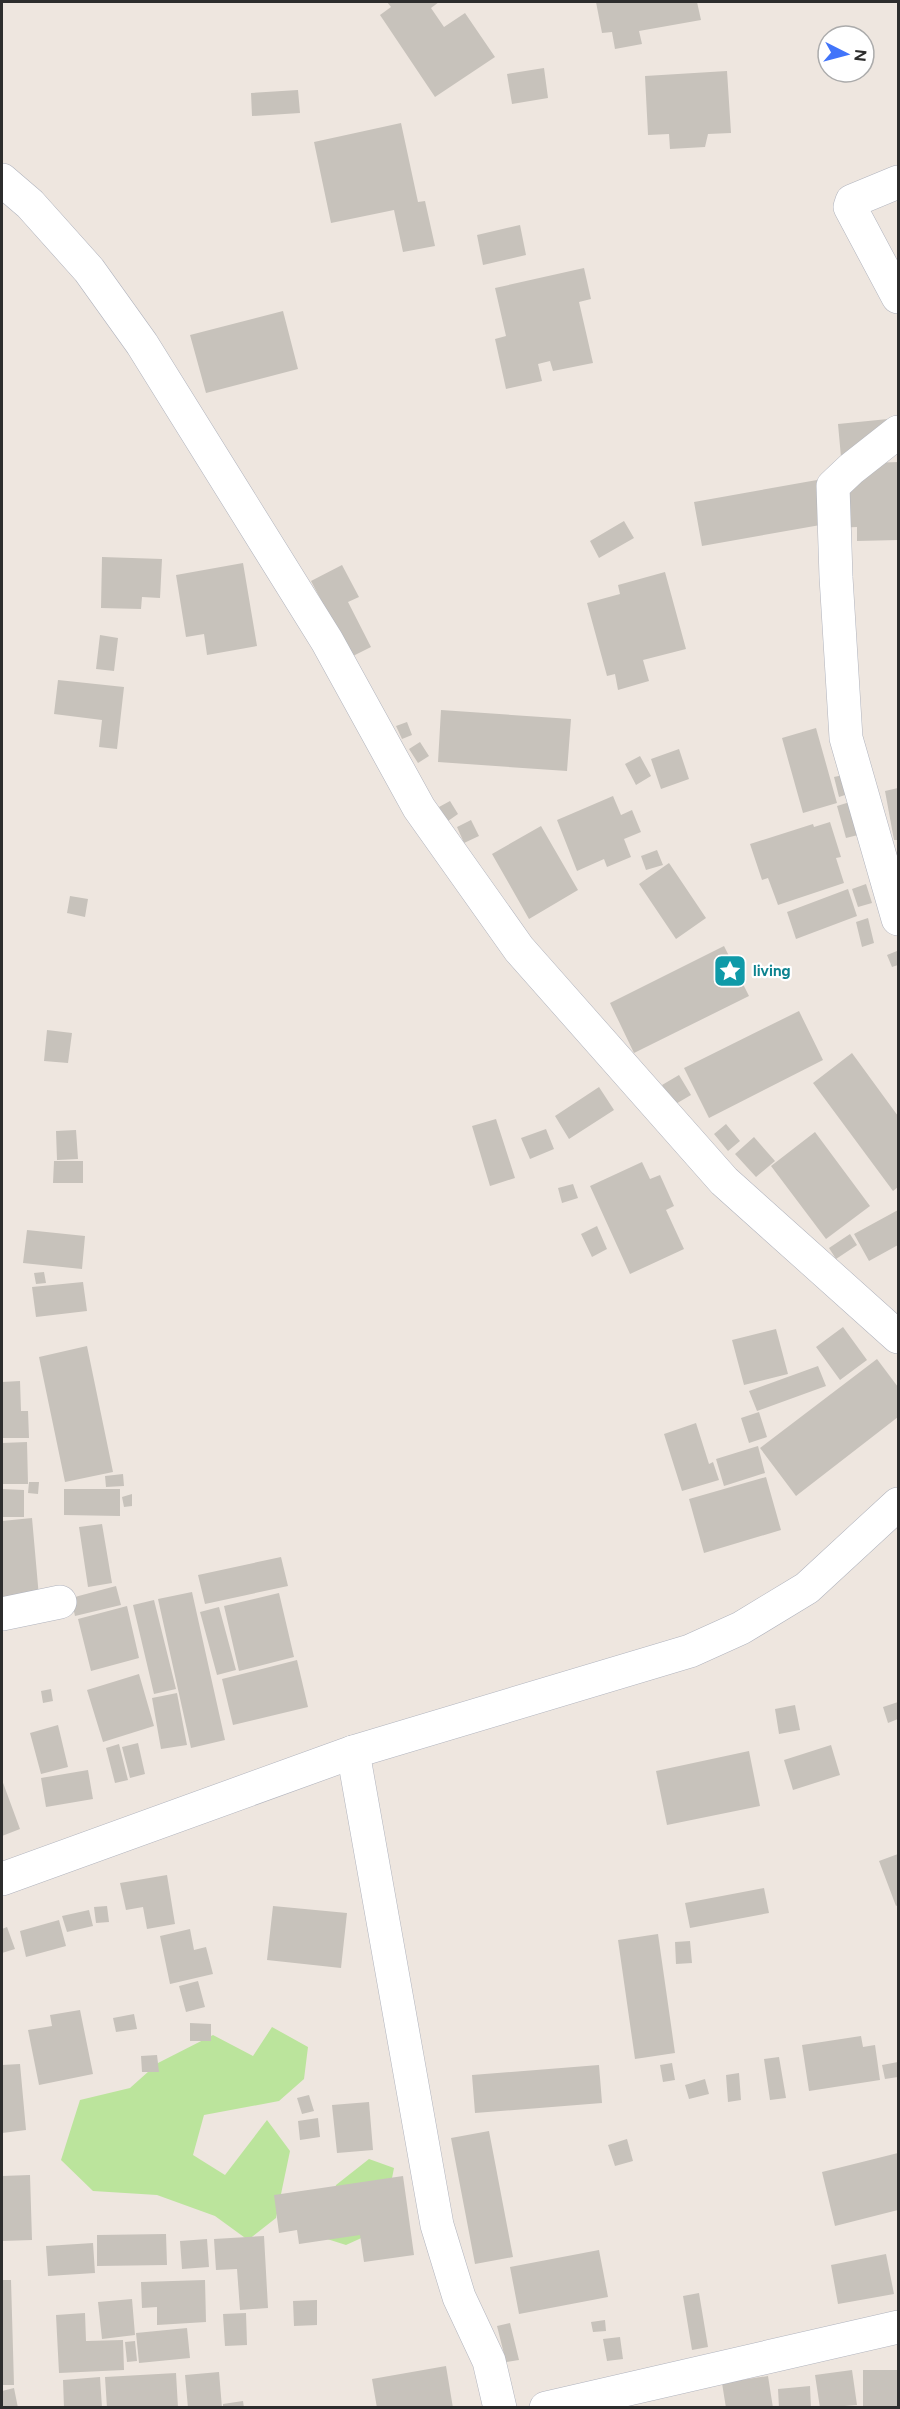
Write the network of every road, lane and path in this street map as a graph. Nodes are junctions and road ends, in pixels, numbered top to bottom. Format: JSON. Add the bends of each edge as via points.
{"nodes":[{"id":1,"x":2,"y":180,"type":"edge"},
{"id":2,"x":898,"y":182,"type":"edge"},
{"id":3,"x":898,"y":297,"type":"edge"},
{"id":4,"x":898,"y":432,"type":"edge"},
{"id":5,"x":898,"y":919,"type":"edge"},
{"id":6,"x":898,"y":1337,"type":"edge"},
{"id":7,"x":898,"y":1504,"type":"edge"},
{"id":8,"x":60,"y":1602,"type":"dead end"},
{"id":9,"x":2,"y":1614,"type":"edge"},
{"id":10,"x":353,"y":1752,"type":"junction"},
{"id":11,"x":2,"y":1879,"type":"edge"},
{"id":12,"x":898,"y":2327,"type":"edge"},
{"id":13,"x":500,"y":2408,"type":"edge"},
{"id":14,"x":546,"y":2408,"type":"edge"}],
"edges":[{"from":1,"to":6,"type":"street","via":[[30,204],[89,270],[142,344],[327,641],[419,808],[519,949],[724,1181]]},
{"from":2,"to":3,"type":"street","via":[[852,201],[850,207]]},
{"from":4,"to":5,"type":"street","via":[[833,486],[846,738]]},
{"from":7,"to":10,"type":"street","via":[[807,1588],[741,1628],[690,1651]]},
{"from":8,"to":9,"type":"street"},
{"from":10,"to":11,"type":"street"},
{"from":10,"to":13,"type":"street","via":[[437,2225],[459,2297],[489,2361]]},
{"from":12,"to":14,"type":"street"}]}
